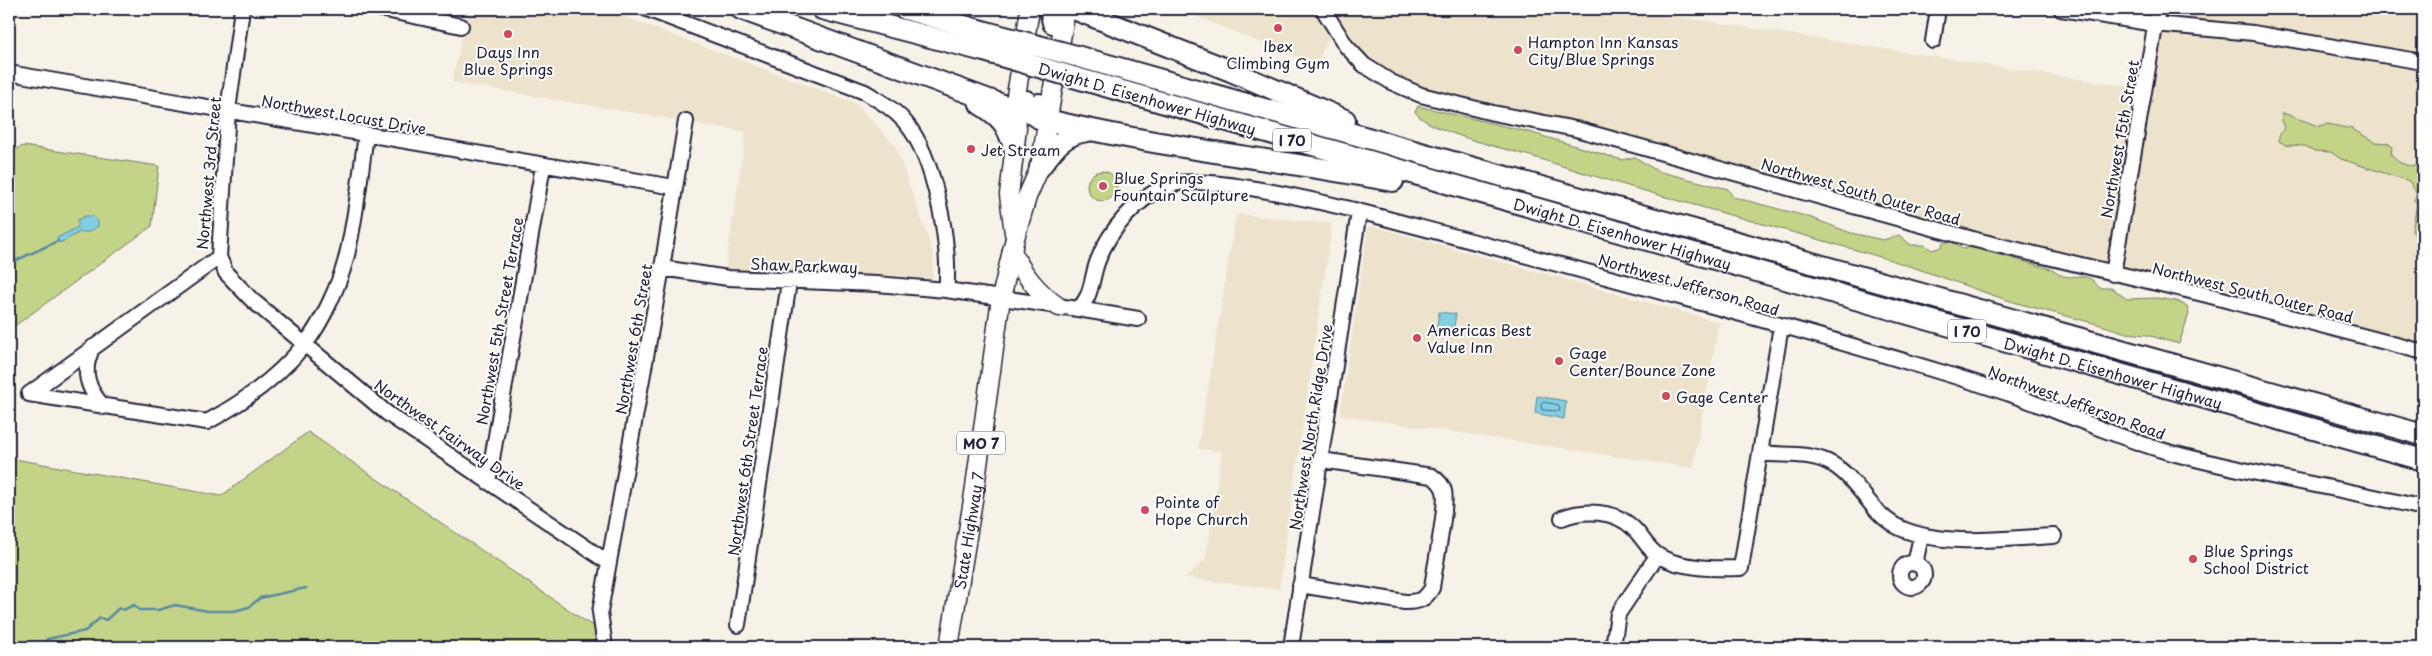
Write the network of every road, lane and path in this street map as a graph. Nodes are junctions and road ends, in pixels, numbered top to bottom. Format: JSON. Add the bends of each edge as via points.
{"nodes":[{"id":1,"x":242,"y":9,"type":"edge"},
{"id":2,"x":380,"y":9,"type":"edge"},
{"id":3,"x":647,"y":9,"type":"edge"},
{"id":4,"x":741,"y":9,"type":"edge"},
{"id":5,"x":822,"y":9,"type":"edge"},
{"id":6,"x":905,"y":9,"type":"edge"},
{"id":7,"x":1074,"y":9,"type":"edge"},
{"id":8,"x":1092,"y":9,"type":"edge"},
{"id":9,"x":1323,"y":9,"type":"edge"},
{"id":10,"x":1938,"y":9,"type":"edge"},
{"id":11,"x":2062,"y":9,"type":"edge"},
{"id":12,"x":2158,"y":9,"type":"edge"},
{"id":13,"x":2084,"y":10,"type":"edge"},
{"id":14,"x":1048,"y":11,"type":"edge"},
{"id":15,"x":1107,"y":22,"type":"junction"},
{"id":16,"x":2155,"y":24,"type":"junction"},
{"id":17,"x":461,"y":26,"type":"dead end"},
{"id":18,"x":985,"y":41,"type":"junction"},
{"id":19,"x":1933,"y":41,"type":"dead end"},
{"id":20,"x":2423,"y":62,"type":"edge"},
{"id":21,"x":9,"y":73,"type":"edge"},
{"id":22,"x":974,"y":95,"type":"junction"},
{"id":23,"x":228,"y":110,"type":"junction"},
{"id":24,"x":1030,"y":112,"type":"junction"},
{"id":25,"x":686,"y":121,"type":"dead end"},
{"id":26,"x":1093,"y":131,"type":"junction"},
{"id":27,"x":366,"y":135,"type":"junction"},
{"id":28,"x":1408,"y":148,"type":"junction"},
{"id":29,"x":1015,"y":150,"type":"junction"},
{"id":30,"x":543,"y":166,"type":"junction"},
{"id":31,"x":1040,"y":167,"type":"junction"},
{"id":32,"x":674,"y":188,"type":"junction"},
{"id":33,"x":1027,"y":197,"type":"junction"},
{"id":34,"x":1511,"y":203,"type":"junction"},
{"id":35,"x":1359,"y":212,"type":"junction"},
{"id":36,"x":1013,"y":245,"type":"junction"},
{"id":37,"x":219,"y":257,"type":"junction"},
{"id":38,"x":662,"y":268,"type":"junction"},
{"id":39,"x":2113,"y":274,"type":"junction"},
{"id":40,"x":789,"y":282,"type":"junction"},
{"id":41,"x":946,"y":290,"type":"junction"},
{"id":42,"x":1001,"y":298,"type":"junction"},
{"id":43,"x":1059,"y":307,"type":"junction"},
{"id":44,"x":1078,"y":309,"type":"junction"},
{"id":45,"x":1138,"y":319,"type":"dead end"},
{"id":46,"x":1781,"y":326,"type":"junction"},
{"id":47,"x":305,"y":344,"type":"junction"},
{"id":48,"x":94,"y":347,"type":"junction"},
{"id":49,"x":2423,"y":352,"type":"edge"},
{"id":50,"x":104,"y":407,"type":"junction"},
{"id":51,"x":2423,"y":435,"type":"edge"},
{"id":52,"x":1761,"y":452,"type":"junction"},
{"id":53,"x":1321,"y":460,"type":"junction"},
{"id":54,"x":2423,"y":460,"type":"edge"},
{"id":55,"x":488,"y":482,"type":"junction"},
{"id":56,"x":2423,"y":508,"type":"edge"},
{"id":57,"x":1562,"y":518,"type":"dead end"},
{"id":58,"x":1922,"y":536,"type":"junction"},
{"id":59,"x":2054,"y":536,"type":"dead end"},
{"id":60,"x":1657,"y":556,"type":"junction"},
{"id":61,"x":609,"y":563,"type":"junction"},
{"id":62,"x":1915,"y":564,"type":"dead end"},
{"id":63,"x":1300,"y":586,"type":"junction"},
{"id":64,"x":738,"y":625,"type":"dead end"},
{"id":65,"x":605,"y":647,"type":"edge"},
{"id":66,"x":949,"y":647,"type":"edge"},
{"id":67,"x":1290,"y":647,"type":"edge"},
{"id":68,"x":1605,"y":647,"type":"edge"},
{"id":69,"x":1613,"y":647,"type":"edge"}],
"edges":[{"from":1,"to":23,"type":"street","name":"Northwest 3rd Street"},
{"from":2,"to":17,"type":"street"},
{"from":3,"to":41,"type":"street","via":[[858,89],[890,107],[906,123],[925,158],[946,240]]},
{"from":4,"to":22,"type":"highway"},
{"from":5,"to":18,"type":"highway","name":"Dwight D. Eisenhower Highway","number":"I 70"},
{"from":6,"to":18,"type":"highway","name":"Dwight D. Eisenhower Highway","number":"I 70"},
{"from":7,"to":15,"type":"highway"},
{"from":8,"to":15,"type":"highway"},
{"from":9,"to":39,"type":"street","name":"Northwest South Outer Road","via":[[1346,46],[1364,65],[1421,95],[1576,128],[1959,235]]},
{"from":10,"to":19,"type":"street"},
{"from":11,"to":13,"type":"street"},
{"from":12,"to":16,"type":"street","name":"Northwest 15th Street"},
{"from":13,"to":16,"type":"street"},
{"from":14,"to":24,"type":"main road","number":"MO 7"},
{"from":14,"to":24,"type":"main road","number":"MO 7"},
{"from":15,"to":28,"type":"highway","via":[[1231,71]]},
{"from":16,"to":20,"type":"street","via":[[2253,33]]},
{"from":16,"to":39,"type":"street","name":"Northwest 15th Street"},
{"from":18,"to":28,"type":"highway","name":"Dwight D. Eisenhower Highway","number":"I 70","bridge":true,"via":[[1076,56]]},
{"from":18,"to":34,"type":"highway","name":"Dwight D. Eisenhower Highway","number":"I 70","bridge":true,"via":[[1074,77]]},
{"from":21,"to":23,"type":"street","name":"Northwest Locust Drive"},
{"from":22,"to":24,"type":"highway"},
{"from":22,"to":29,"type":"highway","via":[[976,102],[999,116],[1008,129]]},
{"from":23,"to":27,"type":"street","name":"Northwest Locust Drive"},
{"from":23,"to":37,"type":"street","name":"Northwest 3rd Street"},
{"from":24,"to":26,"type":"highway"},
{"from":24,"to":29,"type":"main road","number":"MO 7"},
{"from":24,"to":31,"type":"main road","number":"MO 7"},
{"from":24,"to":33,"type":"main road","number":"MO 7"},
{"from":25,"to":32,"type":"street","name":"Northwest 6th Street"},
{"from":26,"to":31,"type":"highway","via":[[1067,136]]},
{"from":26,"to":34,"type":"highway","via":[[1298,163]]},
{"from":27,"to":30,"type":"street","name":"Northwest Locust Drive"},
{"from":27,"to":47,"type":"street","via":[[345,260],[337,285]]},
{"from":28,"to":51,"type":"highway","name":"Dwight D. Eisenhower Highway","number":"I 70"},
{"from":29,"to":36,"type":"main road","number":"MO 7","via":[[1009,195]]},
{"from":30,"to":32,"type":"street","name":"Northwest Locust Drive"},
{"from":30,"to":55,"type":"street","name":"Northwest 5th Street Terrace"},
{"from":31,"to":33,"type":"main road","number":"MO 7"},
{"from":32,"to":38,"type":"street","name":"Northwest 6th Street"},
{"from":33,"to":36,"type":"main road","number":"MO 7"},
{"from":34,"to":54,"type":"highway","name":"Dwight D. Eisenhower Highway","number":"I 70"},
{"from":35,"to":44,"type":"street","name":"Northwest Jefferson Road","via":[[1323,201],[1211,183],[1173,183],[1140,204],[1111,236],[1098,261],[1086,302]]},
{"from":35,"to":46,"type":"street","name":"Northwest Jefferson Road"},
{"from":35,"to":53,"type":"street","name":"Northwest North Ridge Drive"},
{"from":36,"to":42,"type":"main road","name":"State Highway 7","number":"MO 7"},
{"from":36,"to":43,"type":"main road","via":[[1020,266],[1041,294]]},
{"from":37,"to":47,"type":"street","name":"Northwest Fairway Drive","via":[[226,273],[252,300]]},
{"from":37,"to":48,"type":"street","name":"Northwest 3rd Street"},
{"from":38,"to":40,"type":"street","name":"Shaw Parkway","via":[[728,278]]},
{"from":38,"to":61,"type":"street","name":"Northwest 6th Street"},
{"from":39,"to":49,"type":"street","name":"Northwest South Outer Road","via":[[2207,295]]},
{"from":40,"to":41,"type":"street","name":"Shaw Parkway"},
{"from":40,"to":64,"type":"street","name":"Northwest 6th Street Terrace"},
{"from":41,"to":42,"type":"street","name":"Shaw Parkway"},
{"from":42,"to":43,"type":"street"},
{"from":42,"to":66,"type":"main road","name":"State Highway 7","number":"MO 7"},
{"from":43,"to":44,"type":"street"},
{"from":44,"to":45,"type":"street"},
{"from":46,"to":52,"type":"street"},
{"from":46,"to":56,"type":"street","name":"Northwest Jefferson Road","via":[[2006,393],[2161,450],[2270,477]]},
{"from":47,"to":50,"type":"street","via":[[267,380],[207,422]]},
{"from":47,"to":55,"type":"street","name":"Northwest Fairway Drive","via":[[388,414]]},
{"from":48,"to":50,"type":"street","via":[[88,358],[87,381]]},
{"from":48,"to":50,"type":"street","name":"Northwest 3rd Street","via":[[29,394]]},
{"from":52,"to":58,"type":"street","via":[[1800,455],[1829,463],[1844,474],[1885,518]]},
{"from":52,"to":60,"type":"street","via":[[1741,568],[1681,564]]},
{"from":53,"to":63,"type":"street","name":"Northwest North Ridge Drive"},
{"from":53,"to":63,"type":"street","via":[[1432,476],[1440,482],[1445,493],[1432,588],[1418,602],[1405,602]]},
{"from":55,"to":61,"type":"street","name":"Northwest Fairway Drive"},
{"from":57,"to":60,"type":"street","via":[[1582,511],[1613,516],[1633,527]]},
{"from":58,"to":59,"type":"street"},
{"from":58,"to":62,"type":"street"},
{"from":60,"to":69,"type":"street","via":[[1618,614]]},
{"from":61,"to":65,"type":"street","name":"Northwest 6th Street","via":[[600,612]]},
{"from":63,"to":67,"type":"street","name":"Northwest North Ridge Drive"},
{"from":68,"to":69,"type":"street"}]}
